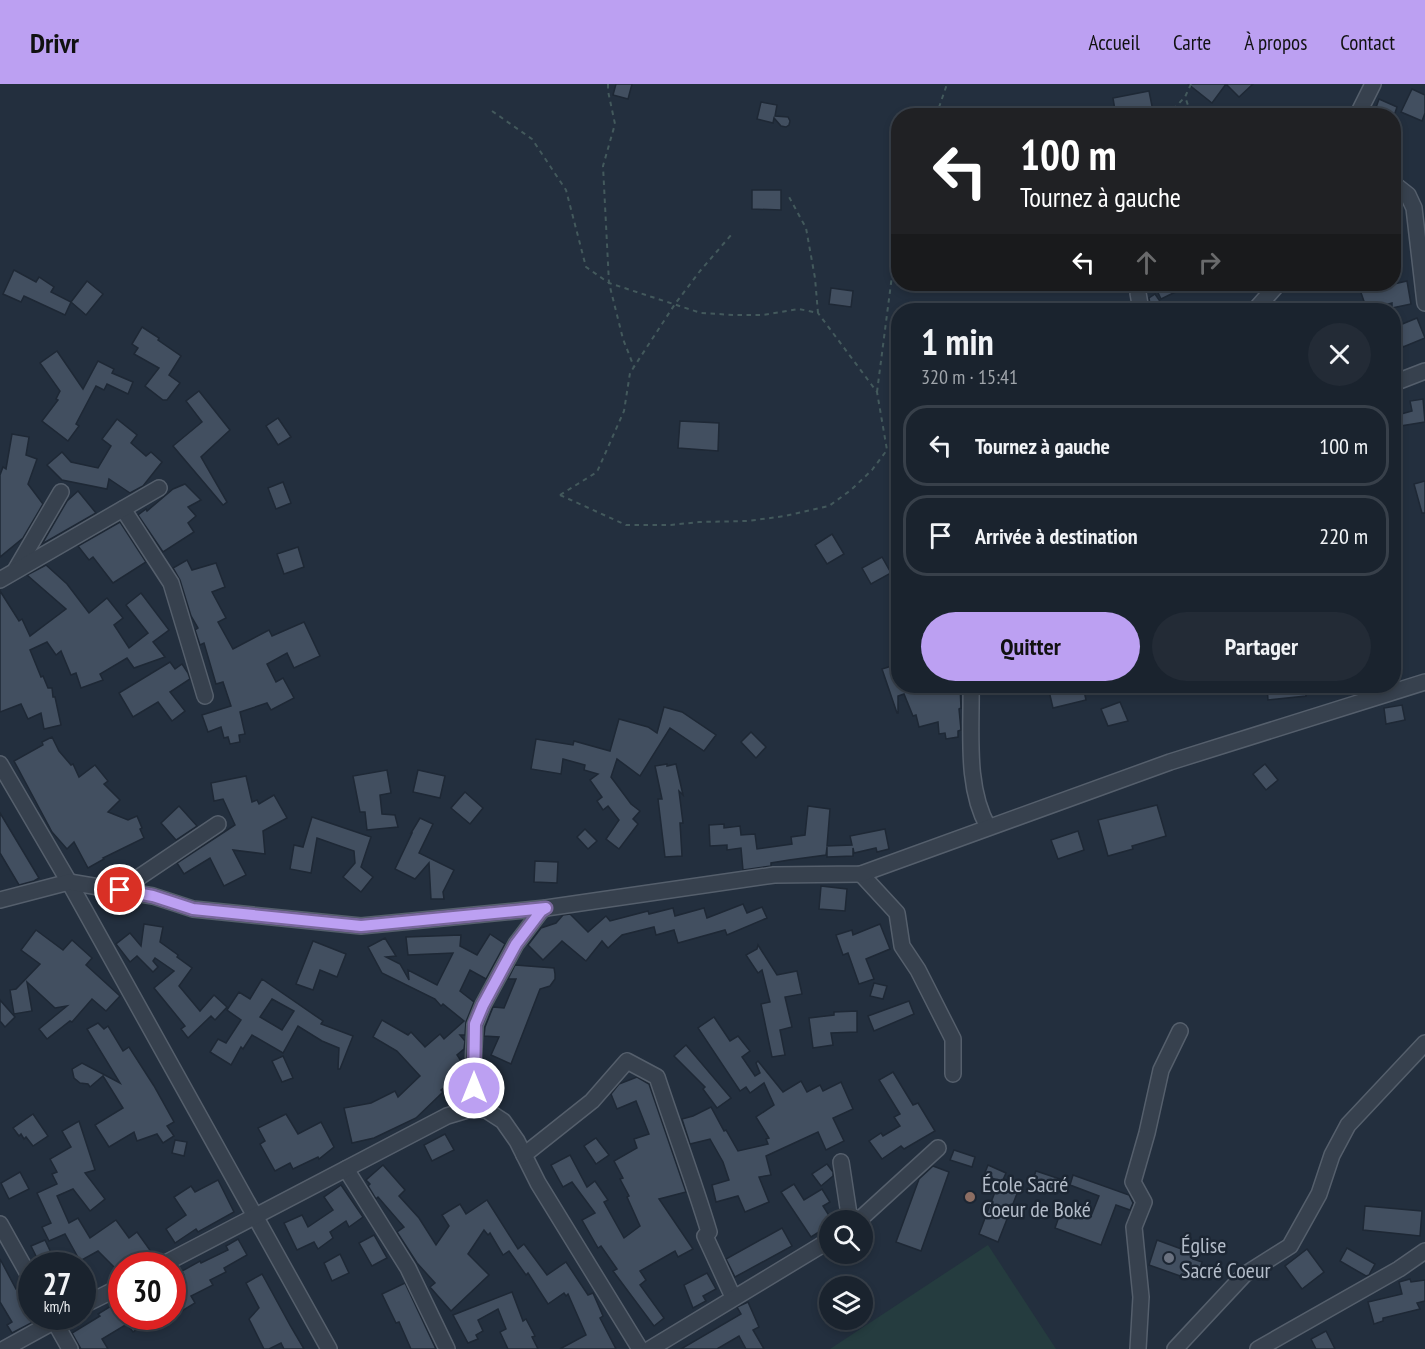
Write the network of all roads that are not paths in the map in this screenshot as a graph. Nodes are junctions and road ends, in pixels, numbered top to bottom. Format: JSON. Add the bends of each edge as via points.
{"nodes":[{"id":1,"x":1373,"y":84,"type":"edge"},
{"id":2,"x":1361,"y":108,"type":"edge"},
{"id":3,"x":1401,"y":190,"type":"edge"},
{"id":4,"x":1272,"y":291,"type":"edge"},
{"id":5,"x":1138,"y":293,"type":"dead end"},
{"id":6,"x":1140,"y":303,"type":"edge"},
{"id":7,"x":1262,"y":303,"type":"edge"},
{"id":8,"x":1425,"y":303,"type":"edge"},
{"id":9,"x":1425,"y":371,"type":"edge"},
{"id":10,"x":1401,"y":380,"type":"edge"},
{"id":11,"x":159,"y":488,"type":"dead end"},
{"id":12,"x":61,"y":492,"type":"dead end"},
{"id":13,"x":123,"y":509,"type":"junction"},
{"id":14,"x":15,"y":572,"type":"junction"},
{"id":15,"x":0,"y":580,"type":"edge"},
{"id":16,"x":1425,"y":682,"type":"edge"},
{"id":17,"x":1401,"y":690,"type":"edge"},
{"id":18,"x":971,"y":693,"type":"edge"},
{"id":19,"x":1390,"y":693,"type":"edge"},
{"id":20,"x":205,"y":696,"type":"dead end"},
{"id":21,"x":0,"y":764,"type":"edge"},
{"id":22,"x":218,"y":824,"type":"dead end"},
{"id":23,"x":988,"y":827,"type":"junction"},
{"id":24,"x":861,"y":874,"type":"junction"},
{"id":25,"x":69,"y":882,"type":"junction"},
{"id":26,"x":120,"y":890,"type":"junction"},
{"id":27,"x":0,"y":900,"type":"edge"},
{"id":28,"x":546,"y":908,"type":"junction"},
{"id":29,"x":1180,"y":1031,"type":"dead end"},
{"id":30,"x":1425,"y":1043,"type":"edge"},
{"id":31,"x":953,"y":1074,"type":"dead end"},
{"id":32,"x":474,"y":1108,"type":"junction"},
{"id":33,"x":938,"y":1148,"type":"dead end"},
{"id":34,"x":524,"y":1155,"type":"junction"},
{"id":35,"x":841,"y":1161,"type":"dead end"},
{"id":36,"x":346,"y":1169,"type":"junction"},
{"id":37,"x":848,"y":1210,"type":"edge"},
{"id":38,"x":870,"y":1210,"type":"edge"},
{"id":39,"x":256,"y":1217,"type":"junction"},
{"id":40,"x":0,"y":1224,"type":"edge"},
{"id":41,"x":819,"y":1246,"type":"edge"},
{"id":42,"x":1425,"y":1251,"type":"edge"},
{"id":43,"x":186,"y":1253,"type":"edge"},
{"id":44,"x":18,"y":1256,"type":"edge"},
{"id":45,"x":733,"y":1297,"type":"junction"},
{"id":46,"x":36,"y":1330,"type":"edge"},
{"id":47,"x":61,"y":1330,"type":"edge"},
{"id":48,"x":4,"y":1349,"type":"edge"},
{"id":49,"x":70,"y":1349,"type":"edge"},
{"id":50,"x":329,"y":1349,"type":"edge"},
{"id":51,"x":447,"y":1349,"type":"edge"},
{"id":52,"x":640,"y":1349,"type":"edge"},
{"id":53,"x":650,"y":1349,"type":"edge"},
{"id":54,"x":1138,"y":1349,"type":"edge"},
{"id":55,"x":1175,"y":1349,"type":"edge"},
{"id":56,"x":1258,"y":1349,"type":"edge"}],
"edges":[{"from":1,"to":2,"type":"street"},
{"from":3,"to":8,"type":"street","via":[[1414,208]]},
{"from":4,"to":7,"type":"street"},
{"from":5,"to":6,"type":"street"},
{"from":9,"to":10,"type":"street"},
{"from":11,"to":13,"type":"street"},
{"from":12,"to":14,"type":"street"},
{"from":13,"to":14,"type":"street"},
{"from":13,"to":20,"type":"street","via":[[171,583]]},
{"from":14,"to":15,"type":"street"},
{"from":16,"to":17,"type":"street"},
{"from":18,"to":23,"type":"street","via":[[973,777],[980,813]]},
{"from":19,"to":23,"type":"street","via":[[1170,762]]},
{"from":21,"to":25,"type":"street"},
{"from":22,"to":26,"type":"street"},
{"from":23,"to":24,"type":"street"},
{"from":24,"to":28,"type":"street","via":[[774,875]]},
{"from":24,"to":31,"type":"street","via":[[897,913],[902,946],[953,1040]]},
{"from":25,"to":26,"type":"street"},
{"from":25,"to":27,"type":"street"},
{"from":25,"to":39,"type":"street"},
{"from":26,"to":28,"type":"street","via":[[193,909],[361,926]]},
{"from":28,"to":32,"type":"street","via":[[516,944],[475,1024]]},
{"from":29,"to":54,"type":"street","via":[[1161,1070],[1133,1182],[1144,1202],[1134,1227],[1141,1297]]},
{"from":30,"to":55,"type":"street","via":[[1348,1125],[1332,1155],[1319,1194],[1290,1246],[1244,1275]]},
{"from":32,"to":34,"type":"street","via":[[486,1110],[503,1121]]},
{"from":32,"to":36,"type":"street","via":[[447,1116]]},
{"from":33,"to":38,"type":"street"},
{"from":34,"to":45,"type":"street","via":[[592,1101],[627,1061],[657,1077],[694,1181],[709,1232],[705,1236]]},
{"from":34,"to":52,"type":"street"},
{"from":35,"to":37,"type":"street"},
{"from":36,"to":39,"type":"street"},
{"from":36,"to":51,"type":"street","via":[[408,1268]]},
{"from":39,"to":43,"type":"street"},
{"from":39,"to":50,"type":"street"},
{"from":40,"to":44,"type":"street"},
{"from":41,"to":45,"type":"street"},
{"from":42,"to":56,"type":"street"},
{"from":45,"to":53,"type":"street"},
{"from":46,"to":48,"type":"street"},
{"from":47,"to":49,"type":"street"}]}
